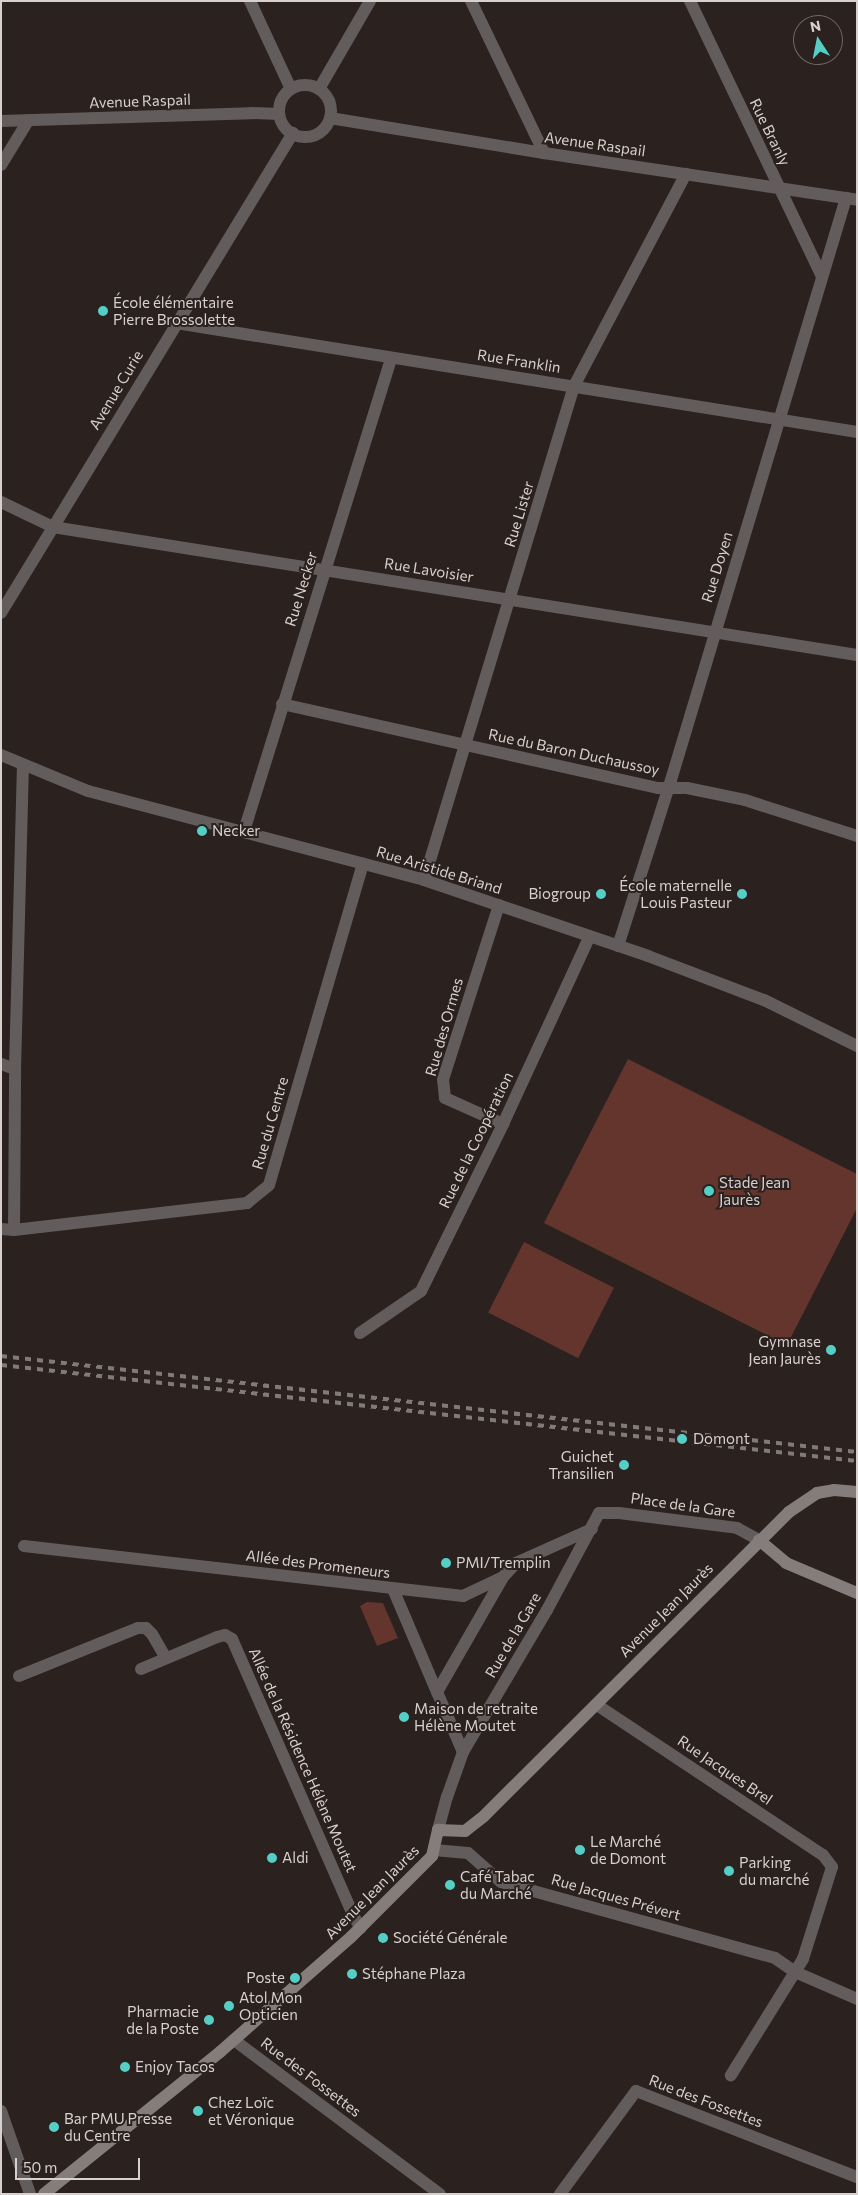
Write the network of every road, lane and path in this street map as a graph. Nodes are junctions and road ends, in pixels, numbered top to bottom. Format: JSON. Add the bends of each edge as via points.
{"nodes":[{"id":1,"x":250,"y":1,"type":"edge"},
{"id":2,"x":370,"y":1,"type":"edge"},
{"id":3,"x":471,"y":1,"type":"edge"},
{"id":4,"x":690,"y":1,"type":"edge"},
{"id":5,"x":291,"y":88,"type":"junction"},
{"id":6,"x":319,"y":89,"type":"junction"},
{"id":7,"x":279,"y":114,"type":"junction"},
{"id":8,"x":330,"y":118,"type":"junction"},
{"id":9,"x":1,"y":121,"type":"edge"},
{"id":10,"x":28,"y":121,"type":"junction"},
{"id":11,"x":293,"y":133,"type":"junction"},
{"id":12,"x":544,"y":153,"type":"junction"},
{"id":13,"x":1,"y":165,"type":"edge"},
{"id":14,"x":686,"y":174,"type":"junction"},
{"id":15,"x":779,"y":187,"type":"junction"},
{"id":16,"x":851,"y":199,"type":"edge"},
{"id":17,"x":822,"y":276,"type":"junction"},
{"id":18,"x":176,"y":323,"type":"junction"},
{"id":19,"x":391,"y":358,"type":"junction"},
{"id":20,"x":574,"y":386,"type":"junction"},
{"id":21,"x":780,"y":419,"type":"junction"},
{"id":22,"x":857,"y":432,"type":"edge"},
{"id":23,"x":1,"y":502,"type":"edge"},
{"id":24,"x":53,"y":527,"type":"junction"},
{"id":25,"x":324,"y":570,"type":"junction"},
{"id":26,"x":510,"y":600,"type":"junction"},
{"id":27,"x":1,"y":613,"type":"edge"},
{"id":28,"x":714,"y":632,"type":"junction"},
{"id":29,"x":857,"y":655,"type":"edge"},
{"id":30,"x":282,"y":704,"type":"junction"},
{"id":31,"x":464,"y":745,"type":"junction"},
{"id":32,"x":1,"y":754,"type":"edge"},
{"id":33,"x":23,"y":765,"type":"junction"},
{"id":34,"x":668,"y":788,"type":"junction"},
{"id":35,"x":244,"y":831,"type":"junction"},
{"id":36,"x":857,"y":836,"type":"edge"},
{"id":37,"x":362,"y":863,"type":"junction"},
{"id":38,"x":424,"y":880,"type":"junction"},
{"id":39,"x":499,"y":905,"type":"junction"},
{"id":40,"x":590,"y":936,"type":"junction"},
{"id":41,"x":618,"y":946,"type":"junction"},
{"id":42,"x":857,"y":1046,"type":"edge"},
{"id":43,"x":1,"y":1064,"type":"edge"},
{"id":44,"x":15,"y":1069,"type":"junction"},
{"id":45,"x":503,"y":1124,"type":"junction"},
{"id":46,"x":8,"y":1230,"type":"edge"},
{"id":47,"x":360,"y":1333,"type":"dead end"},
{"id":48,"x":857,"y":1492,"type":"edge"},
{"id":49,"x":599,"y":1514,"type":"joint"},
{"id":50,"x":592,"y":1529,"type":"junction"},
{"id":51,"x":759,"y":1540,"type":"junction"},
{"id":52,"x":24,"y":1546,"type":"dead end"},
{"id":53,"x":502,"y":1577,"type":"junction"},
{"id":54,"x":393,"y":1589,"type":"junction"},
{"id":55,"x":857,"y":1593,"type":"edge"},
{"id":56,"x":166,"y":1658,"type":"junction"},
{"id":57,"x":141,"y":1670,"type":"dead end"},
{"id":58,"x":19,"y":1676,"type":"dead end"},
{"id":59,"x":437,"y":1692,"type":"junction"},
{"id":60,"x":596,"y":1705,"type":"junction"},
{"id":61,"x":463,"y":1752,"type":"junction"},
{"id":62,"x":438,"y":1830,"type":"junction"},
{"id":63,"x":434,"y":1850,"type":"junction"},
{"id":64,"x":362,"y":1928,"type":"junction"},
{"id":65,"x":795,"y":1972,"type":"junction"},
{"id":66,"x":857,"y":1999,"type":"edge"},
{"id":67,"x":234,"y":2040,"type":"junction"},
{"id":68,"x":731,"y":2075,"type":"dead end"},
{"id":69,"x":1,"y":2110,"type":"edge"},
{"id":70,"x":857,"y":2177,"type":"edge"},
{"id":71,"x":30,"y":2194,"type":"edge"},
{"id":72,"x":44,"y":2194,"type":"edge"},
{"id":73,"x":440,"y":2194,"type":"edge"},
{"id":74,"x":560,"y":2194,"type":"edge"}],
"edges":[{"from":1,"to":5,"type":"street"},
{"from":2,"to":6,"type":"street"},
{"from":3,"to":12,"type":"street"},
{"from":4,"to":15,"type":"street","name":"Rue Branly"},
{"from":5,"to":6,"type":"street","via":[[305,85]]},
{"from":5,"to":7,"type":"street","via":[[281,100]]},
{"from":6,"to":8,"type":"street","via":[[329,101]]},
{"from":7,"to":10,"type":"street","name":"Avenue Raspail"},
{"from":7,"to":11,"type":"street","via":[[286,128]]},
{"from":8,"to":11,"type":"street","via":[[315,134],[300,136]]},
{"from":8,"to":12,"type":"street","name":"Avenue Raspail"},
{"from":9,"to":10,"type":"street","name":"Avenue Raspail"},
{"from":10,"to":13,"type":"street"},
{"from":11,"to":18,"type":"street","name":"Avenue Curie"},
{"from":12,"to":14,"type":"street","name":"Avenue Raspail"},
{"from":14,"to":15,"type":"street","name":"Avenue Raspail"},
{"from":14,"to":20,"type":"street","name":"Rue Lister"},
{"from":15,"to":16,"type":"street","name":"Avenue Raspail"},
{"from":15,"to":17,"type":"street","name":"Rue Branly"},
{"from":16,"to":17,"type":"street","name":"Rue Doyen"},
{"from":17,"to":21,"type":"street","name":"Rue Doyen"},
{"from":18,"to":19,"type":"street","name":"Rue Franklin"},
{"from":18,"to":24,"type":"street","name":"Avenue Curie"},
{"from":19,"to":20,"type":"street","name":"Rue Franklin"},
{"from":19,"to":25,"type":"street","name":"Rue Necker"},
{"from":20,"to":21,"type":"street","name":"Rue Franklin"},
{"from":20,"to":26,"type":"street","name":"Rue Lister"},
{"from":21,"to":22,"type":"street","name":"Rue Franklin"},
{"from":21,"to":28,"type":"street","name":"Rue Doyen"},
{"from":23,"to":24,"type":"street","name":"Rue Lavoisier"},
{"from":24,"to":25,"type":"street","name":"Rue Lavoisier"},
{"from":24,"to":27,"type":"street","name":"Avenue Curie"},
{"from":25,"to":26,"type":"street","name":"Rue Lavoisier"},
{"from":25,"to":30,"type":"street","name":"Rue Necker"},
{"from":26,"to":28,"type":"street","name":"Rue Lavoisier"},
{"from":26,"to":31,"type":"street","name":"Rue Lister"},
{"from":28,"to":29,"type":"street","name":"Rue Lavoisier"},
{"from":28,"to":34,"type":"street","name":"Rue Doyen"},
{"from":30,"to":31,"type":"street","name":"Rue du Baron Duchaussoy"},
{"from":30,"to":35,"type":"street","name":"Rue Necker"},
{"from":31,"to":34,"type":"street","name":"Rue du Baron Duchaussoy"},
{"from":31,"to":38,"type":"street","name":"Rue Lister"},
{"from":32,"to":33,"type":"street","name":"Rue Aristide Briand"},
{"from":33,"to":35,"type":"street","name":"Rue Aristide Briand","via":[[88,791]]},
{"from":33,"to":44,"type":"street"},
{"from":34,"to":36,"type":"street","name":"Rue du Baron Duchaussoy","via":[[687,788],[745,800]]},
{"from":34,"to":41,"type":"street","name":"Rue Doyen"},
{"from":35,"to":37,"type":"street","name":"Rue Aristide Briand"},
{"from":37,"to":38,"type":"street","name":"Rue Aristide Briand"},
{"from":37,"to":46,"type":"street","name":"Rue du Centre","via":[[269,1185],[247,1203]]},
{"from":38,"to":39,"type":"street","name":"Rue Aristide Briand"},
{"from":39,"to":40,"type":"street","name":"Rue Aristide Briand"},
{"from":39,"to":45,"type":"street","name":"Rue des Ormes","via":[[443,1079],[445,1098]]},
{"from":40,"to":41,"type":"street","name":"Rue Aristide Briand"},
{"from":40,"to":45,"type":"street","name":"Rue de la Coopération"},
{"from":41,"to":42,"type":"street","name":"Rue Aristide Briand","via":[[764,1000]]},
{"from":43,"to":44,"type":"street"},
{"from":44,"to":46,"type":"street"},
{"from":45,"to":47,"type":"street","name":"Rue de la Coopération","via":[[421,1291]]},
{"from":48,"to":51,"type":"street","name":"Avenue Jean Jaurès","via":[[834,1490],[817,1493],[795,1507]]},
{"from":49,"to":50,"type":"street","name":"Rue de la Gare"},
{"from":49,"to":51,"type":"street","name":"Place de la Gare","via":[[619,1513],[737,1528]]},
{"from":50,"to":53,"type":"street","name":"Allée des Promeneurs","via":[[516,1563]]},
{"from":50,"to":61,"type":"street","name":"Rue de la Gare"},
{"from":51,"to":55,"type":"street","via":[[786,1563]]},
{"from":51,"to":60,"type":"street","name":"Avenue Jean Jaurès"},
{"from":52,"to":54,"type":"street","name":"Allée des Promeneurs"},
{"from":53,"to":54,"type":"street","name":"Allée des Promeneurs","via":[[463,1596]]},
{"from":53,"to":59,"type":"street"},
{"from":54,"to":59,"type":"street"},
{"from":56,"to":57,"type":"street"},
{"from":56,"to":58,"type":"street","via":[[152,1634],[146,1628],[138,1628]]},
{"from":56,"to":64,"type":"street","name":"Allée de la Résidence Hélène Moutet","via":[[217,1636],[232,1639],[350,1908]]},
{"from":59,"to":61,"type":"street"},
{"from":60,"to":62,"type":"street","name":"Avenue Jean Jaurès","via":[[475,1825],[465,1831]]},
{"from":60,"to":65,"type":"street","name":"Rue Jacques Brel","via":[[823,1855],[832,1867],[803,1960]]},
{"from":61,"to":62,"type":"street","name":"Rue de la Gare"},
{"from":62,"to":63,"type":"street","name":"Avenue Jean Jaurès"},
{"from":63,"to":64,"type":"street","name":"Avenue Jean Jaurès","via":[[422,1867]]},
{"from":63,"to":65,"type":"street","name":"Rue Jacques Prévert","via":[[468,1853],[501,1882],[775,1958]]},
{"from":64,"to":67,"type":"street","name":"Avenue Jean Jaurès"},
{"from":65,"to":66,"type":"street","name":"Rue Jacques Prévert"},
{"from":65,"to":68,"type":"street"},
{"from":67,"to":72,"type":"street","name":"Avenue Jean Jaurès"},
{"from":67,"to":73,"type":"street","name":"Rue des Fossettes"},
{"from":69,"to":71,"type":"street"},
{"from":70,"to":74,"type":"street","name":"Rue des Fossettes","via":[[636,2091]]}]}
